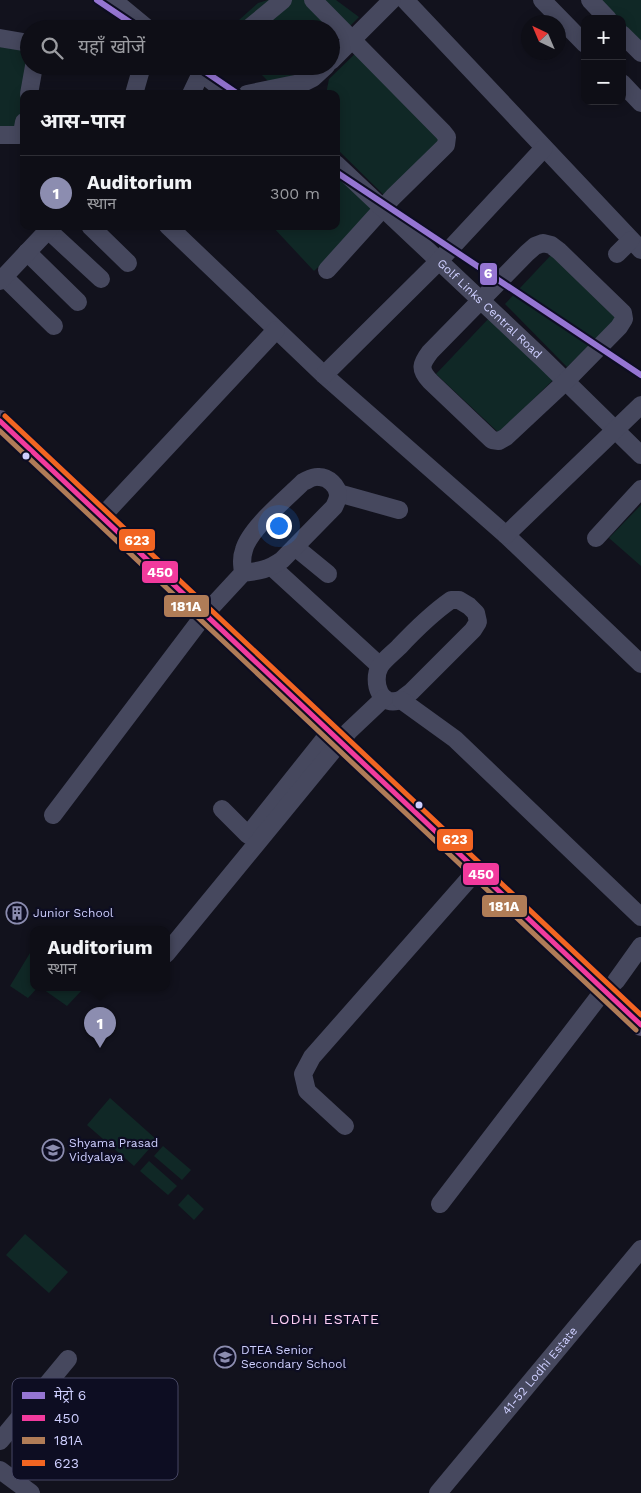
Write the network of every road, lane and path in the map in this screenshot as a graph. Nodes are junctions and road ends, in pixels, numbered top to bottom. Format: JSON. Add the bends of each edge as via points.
{"nodes":[{"id":1,"x":113,"y":0,"type":"edge"},
{"id":2,"x":283,"y":0,"type":"edge"},
{"id":3,"x":313,"y":0,"type":"edge"},
{"id":4,"x":392,"y":0,"type":"edge"},
{"id":5,"x":405,"y":0,"type":"edge"},
{"id":6,"x":542,"y":0,"type":"edge"},
{"id":7,"x":590,"y":0,"type":"edge"},
{"id":8,"x":604,"y":15,"type":"edge"},
{"id":9,"x":137,"y":20,"type":"edge"},
{"id":10,"x":259,"y":20,"type":"edge"},
{"id":11,"x":333,"y":20,"type":"edge"},
{"id":12,"x":340,"y":27,"type":"edge"},
{"id":13,"x":0,"y":38,"type":"edge"},
{"id":14,"x":626,"y":38,"type":"edge"},
{"id":15,"x":352,"y":39,"type":"junction"},
{"id":16,"x":581,"y":40,"type":"edge"},
{"id":17,"x":20,"y":41,"type":"edge"},
{"id":18,"x":340,"y":52,"type":"edge"},
{"id":19,"x":641,"y":53,"type":"edge"},
{"id":20,"x":32,"y":75,"type":"edge"},
{"id":21,"x":139,"y":75,"type":"edge"},
{"id":22,"x":198,"y":75,"type":"edge"},
{"id":23,"x":208,"y":75,"type":"edge"},
{"id":24,"x":319,"y":75,"type":"edge"},
{"id":25,"x":311,"y":86,"type":"edge"},
{"id":26,"x":626,"y":87,"type":"edge"},
{"id":27,"x":30,"y":90,"type":"edge"},
{"id":28,"x":135,"y":90,"type":"edge"},
{"id":29,"x":192,"y":90,"type":"edge"},
{"id":30,"x":224,"y":90,"type":"edge"},
{"id":31,"x":273,"y":90,"type":"edge"},
{"id":32,"x":641,"y":103,"type":"edge"},
{"id":33,"x":20,"y":134,"type":"edge"},
{"id":34,"x":0,"y":135,"type":"edge"},
{"id":35,"x":544,"y":148,"type":"junction"},
{"id":36,"x":340,"y":168,"type":"edge"},
{"id":37,"x":384,"y":208,"type":"junction"},
{"id":38,"x":48,"y":230,"type":"edge"},
{"id":39,"x":52,"y":230,"type":"edge"},
{"id":40,"x":94,"y":230,"type":"edge"},
{"id":41,"x":172,"y":230,"type":"edge"},
{"id":42,"x":636,"y":245,"type":"edge"},
{"id":43,"x":27,"y":252,"type":"junction"},
{"id":44,"x":617,"y":254,"type":"dead end"},
{"id":45,"x":438,"y":262,"type":"junction"},
{"id":46,"x":128,"y":263,"type":"dead end"},
{"id":47,"x":327,"y":270,"type":"dead end"},
{"id":48,"x":2,"y":279,"type":"edge"},
{"id":49,"x":101,"y":279,"type":"dead end"},
{"id":50,"x":481,"y":301,"type":"junction"},
{"id":51,"x":78,"y":302,"type":"dead end"},
{"id":52,"x":54,"y":326,"type":"dead end"},
{"id":53,"x":276,"y":330,"type":"junction"},
{"id":54,"x":324,"y":375,"type":"junction"},
{"id":55,"x":566,"y":381,"type":"junction"},
{"id":56,"x":641,"y":405,"type":"edge"},
{"id":57,"x":0,"y":407,"type":"edge"},
{"id":58,"x":0,"y":421,"type":"edge"},
{"id":59,"x":616,"y":430,"type":"junction"},
{"id":60,"x":641,"y":454,"type":"edge"},
{"id":61,"x":641,"y":489,"type":"edge"},
{"id":62,"x":338,"y":492,"type":"junction"},
{"id":63,"x":109,"y":509,"type":"junction"},
{"id":64,"x":398,"y":510,"type":"dead end"},
{"id":65,"x":506,"y":535,"type":"junction"},
{"id":66,"x":596,"y":538,"type":"dead end"},
{"id":67,"x":295,"y":547,"type":"junction"},
{"id":68,"x":272,"y":567,"type":"junction"},
{"id":69,"x":243,"y":573,"type":"junction"},
{"id":70,"x":328,"y":574,"type":"dead end"},
{"id":71,"x":209,"y":610,"type":"junction"},
{"id":72,"x":637,"y":652,"type":"edge"},
{"id":73,"x":380,"y":666,"type":"junction"},
{"id":74,"x":392,"y":699,"type":"junction"},
{"id":75,"x":340,"y":735,"type":"junction"},
{"id":76,"x":222,"y":809,"type":"dead end"},
{"id":77,"x":53,"y":815,"type":"dead end"},
{"id":78,"x":476,"y":871,"type":"junction"},
{"id":79,"x":641,"y":917,"type":"edge"},
{"id":80,"x":641,"y":946,"type":"edge"},
{"id":81,"x":170,"y":949,"type":"edge"},
{"id":82,"x":610,"y":986,"type":"junction"},
{"id":83,"x":641,"y":1005,"type":"edge"},
{"id":84,"x":641,"y":1025,"type":"edge"},
{"id":85,"x":345,"y":1126,"type":"dead end"},
{"id":86,"x":440,"y":1204,"type":"dead end"},
{"id":87,"x":641,"y":1249,"type":"edge"},
{"id":88,"x":68,"y":1360,"type":"dead end"},
{"id":89,"x":53,"y":1378,"type":"edge"},
{"id":90,"x":12,"y":1427,"type":"edge"},
{"id":91,"x":0,"y":1441,"type":"edge"},
{"id":92,"x":0,"y":1470,"type":"edge"},
{"id":93,"x":12,"y":1479,"type":"edge"},
{"id":94,"x":13,"y":1480,"type":"edge"},
{"id":95,"x":31,"y":1493,"type":"edge"},
{"id":96,"x":438,"y":1493,"type":"edge"}],
"edges":[{"from":1,"to":9,"type":"street"},
{"from":2,"to":10,"type":"street"},
{"from":3,"to":11,"type":"street"},
{"from":4,"to":15,"type":"street"},
{"from":5,"to":35,"type":"street"},
{"from":6,"to":16,"type":"street"},
{"from":7,"to":8,"type":"street"},
{"from":12,"to":15,"type":"street"},
{"from":13,"to":17,"type":"street"},
{"from":14,"to":19,"type":"street"},
{"from":15,"to":18,"type":"street"},
{"from":15,"to":37,"type":"street","via":[[446,137],[442,149]]},
{"from":20,"to":27,"type":"street"},
{"from":21,"to":28,"type":"street"},
{"from":22,"to":29,"type":"street"},
{"from":23,"to":30,"type":"street"},
{"from":24,"to":25,"type":"street"},
{"from":25,"to":31,"type":"street"},
{"from":26,"to":32,"type":"street"},
{"from":33,"to":34,"type":"street"},
{"from":35,"to":42,"type":"street"},
{"from":35,"to":45,"type":"street"},
{"from":36,"to":37,"type":"street","name":"Golf Links Central Road"},
{"from":37,"to":45,"type":"street","name":"Golf Links Central Road"},
{"from":37,"to":47,"type":"street"},
{"from":38,"to":43,"type":"street"},
{"from":39,"to":49,"type":"street"},
{"from":40,"to":46,"type":"street"},
{"from":41,"to":53,"type":"street"},
{"from":42,"to":44,"type":"street"},
{"from":43,"to":48,"type":"street"},
{"from":43,"to":51,"type":"street"},
{"from":45,"to":50,"type":"street","name":"Golf Links Central Road"},
{"from":45,"to":54,"type":"street"},
{"from":48,"to":52,"type":"street"},
{"from":50,"to":55,"type":"street","name":"Golf Links Central Road"},
{"from":50,"to":55,"type":"street","via":[[535,246],[543,243],[559,251],[623,313],[624,320]]},
{"from":50,"to":55,"type":"street","via":[[430,352],[422,366],[423,374],[485,435],[499,441],[506,438]]},
{"from":53,"to":54,"type":"street"},
{"from":53,"to":63,"type":"street"},
{"from":54,"to":65,"type":"street"},
{"from":55,"to":59,"type":"street","name":"Golf Links Central Road"},
{"from":56,"to":59,"type":"street"},
{"from":57,"to":63,"type":"main road"},
{"from":58,"to":71,"type":"main road"},
{"from":59,"to":60,"type":"street","name":"Golf Links Central Road"},
{"from":59,"to":65,"type":"street"},
{"from":61,"to":66,"type":"street"},
{"from":62,"to":64,"type":"street"},
{"from":62,"to":67,"type":"street","via":[[334,506]]},
{"from":62,"to":69,"type":"street","via":[[327,478],[303,482],[248,540],[242,558]]},
{"from":63,"to":71,"type":"main road"},
{"from":65,"to":72,"type":"street"},
{"from":67,"to":68,"type":"street"},
{"from":67,"to":70,"type":"street"},
{"from":68,"to":69,"type":"street"},
{"from":68,"to":73,"type":"street"},
{"from":69,"to":71,"type":"street"},
{"from":71,"to":75,"type":"main road"},
{"from":71,"to":77,"type":"street"},
{"from":73,"to":74,"type":"street","via":[[376,678],[379,693]]},
{"from":73,"to":74,"type":"street","via":[[429,616],[450,600],[459,600],[476,613],[478,622],[473,630],[411,692]]},
{"from":74,"to":75,"type":"street"},
{"from":74,"to":79,"type":"street","via":[[454,739]]},
{"from":75,"to":76,"type":"street","via":[[248,835]]},
{"from":75,"to":78,"type":"main road"},
{"from":75,"to":81,"type":"street"},
{"from":75,"to":82,"type":"main road"},
{"from":78,"to":82,"type":"main road"},
{"from":78,"to":85,"type":"street","via":[[312,1057],[303,1074],[307,1090]]},
{"from":80,"to":82,"type":"street"},
{"from":82,"to":83,"type":"main road"},
{"from":82,"to":84,"type":"main road"},
{"from":82,"to":86,"type":"street"},
{"from":87,"to":96,"type":"street","name":"41-52 Lodhi Estate"},
{"from":88,"to":89,"type":"street"},
{"from":90,"to":91,"type":"street"},
{"from":92,"to":93,"type":"street"},
{"from":94,"to":95,"type":"street"}]}
